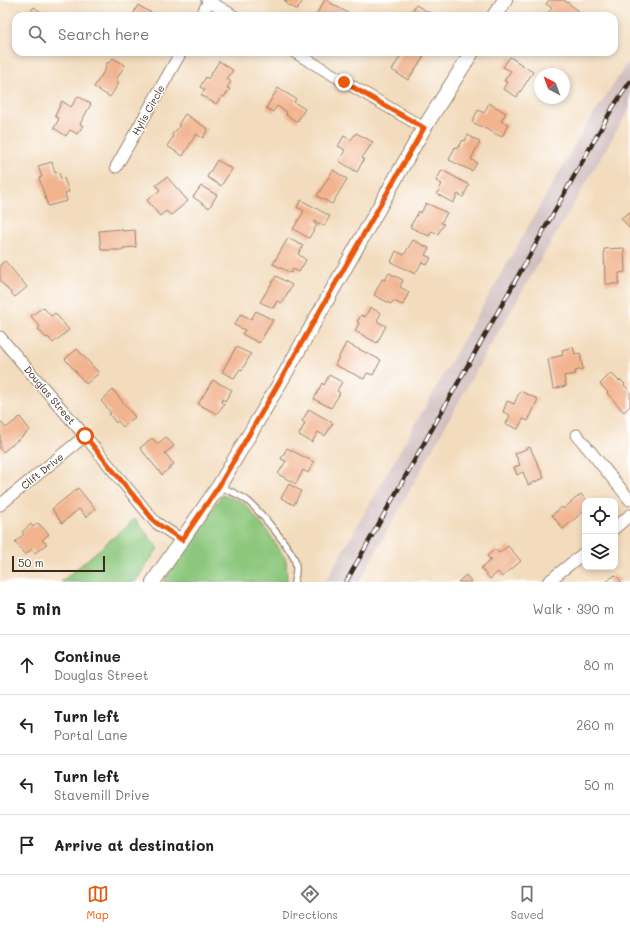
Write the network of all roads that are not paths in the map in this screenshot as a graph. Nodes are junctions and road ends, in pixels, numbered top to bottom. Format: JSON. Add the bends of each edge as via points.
{"nodes":[{"id":1,"x":505,"y":0,"type":"edge"},
{"id":2,"x":208,"y":1,"type":"edge"},
{"id":3,"x":203,"y":12,"type":"edge"},
{"id":4,"x":227,"y":12,"type":"edge"},
{"id":5,"x":497,"y":12,"type":"edge"},
{"id":6,"x":179,"y":56,"type":"edge"},
{"id":7,"x":301,"y":56,"type":"edge"},
{"id":8,"x":469,"y":56,"type":"edge"},
{"id":9,"x":424,"y":128,"type":"junction"},
{"id":10,"x":116,"y":167,"type":"dead end"},
{"id":11,"x":0,"y":337,"type":"edge"},
{"id":12,"x":577,"y":435,"type":"dead end"},
{"id":13,"x":85,"y":436,"type":"junction"},
{"id":14,"x":219,"y":486,"type":"junction"},
{"id":15,"x":630,"y":500,"type":"edge"},
{"id":16,"x":0,"y":505,"type":"edge"},
{"id":17,"x":630,"y":515,"type":"edge"},
{"id":18,"x":618,"y":525,"type":"edge"},
{"id":19,"x":182,"y":540,"type":"junction"},
{"id":20,"x":582,"y":554,"type":"edge"},
{"id":21,"x":153,"y":582,"type":"edge"},
{"id":22,"x":294,"y":582,"type":"edge"},
{"id":23,"x":548,"y":582,"type":"edge"}],
"edges":[{"from":1,"to":5,"type":"street"},
{"from":2,"to":3,"type":"street"},
{"from":2,"to":4,"type":"street"},
{"from":6,"to":10,"type":"street","name":"Hylis Circle"},
{"from":7,"to":9,"type":"street"},
{"from":8,"to":9,"type":"street"},
{"from":9,"to":14,"type":"street"},
{"from":11,"to":13,"type":"street","name":"Douglas Street"},
{"from":12,"to":15,"type":"street"},
{"from":13,"to":16,"type":"street","name":"Clift Drive"},
{"from":13,"to":19,"type":"street","name":"Douglas Street","via":[[155,522]]},
{"from":14,"to":19,"type":"street"},
{"from":14,"to":22,"type":"lane","via":[[248,502],[269,524],[295,561]]},
{"from":17,"to":18,"type":"street"},
{"from":19,"to":21,"type":"street"},
{"from":20,"to":23,"type":"street"}]}
